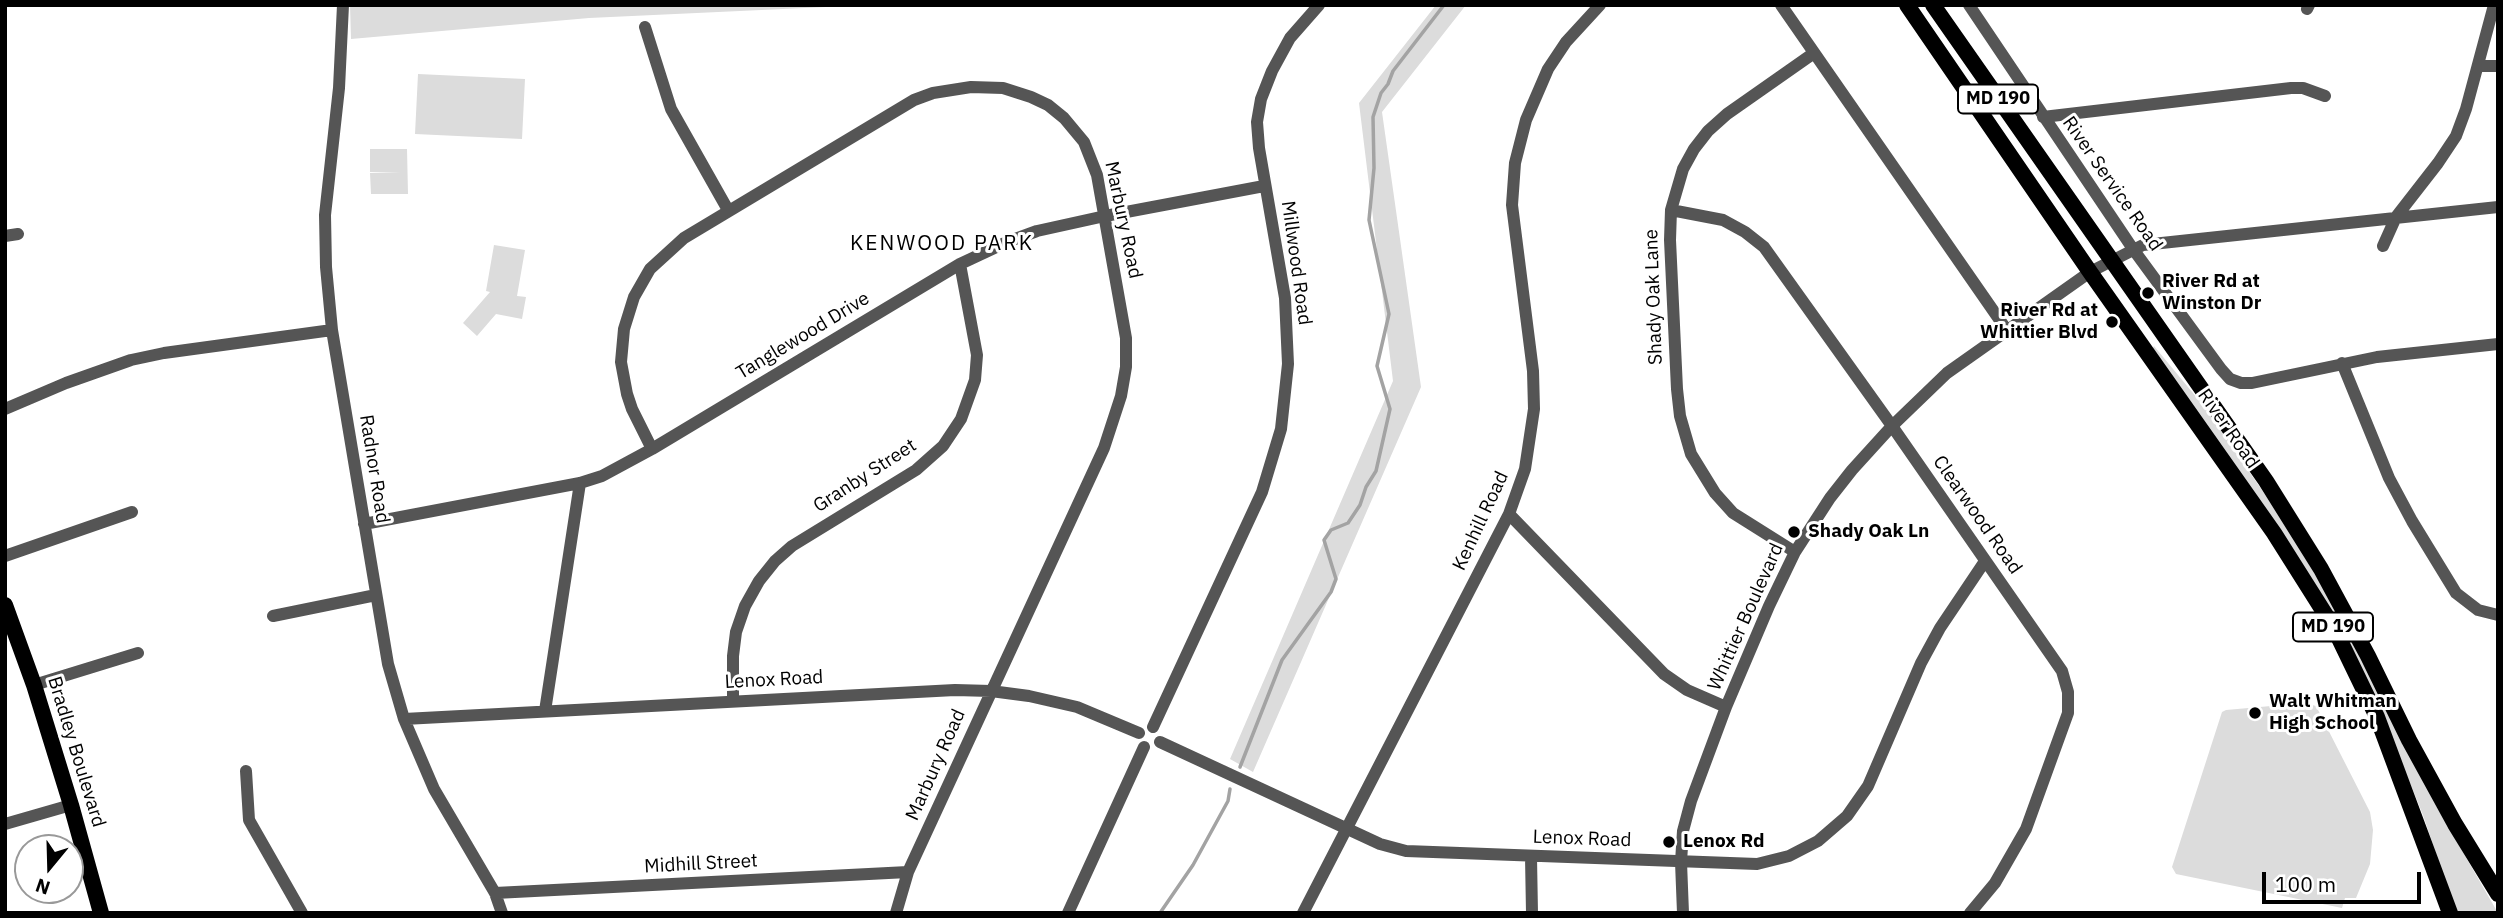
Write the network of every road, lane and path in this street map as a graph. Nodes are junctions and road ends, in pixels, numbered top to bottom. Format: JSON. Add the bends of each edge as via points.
{"nodes":[{"id":1,"x":343,"y":5,"type":"edge"},
{"id":2,"x":1319,"y":5,"type":"edge"},
{"id":3,"x":1600,"y":5,"type":"edge"},
{"id":4,"x":1781,"y":5,"type":"edge"},
{"id":5,"x":1907,"y":5,"type":"edge"},
{"id":6,"x":1933,"y":5,"type":"edge"},
{"id":7,"x":1969,"y":5,"type":"edge"},
{"id":8,"x":2494,"y":5,"type":"edge"},
{"id":9,"x":645,"y":27,"type":"dead end"},
{"id":10,"x":1814,"y":53,"type":"junction"},
{"id":11,"x":2479,"y":66,"type":"junction"},
{"id":12,"x":2498,"y":66,"type":"edge"},
{"id":13,"x":2325,"y":96,"type":"dead end"},
{"id":14,"x":2043,"y":117,"type":"junction"},
{"id":15,"x":1265,"y":186,"type":"junction"},
{"id":16,"x":2498,"y":207,"type":"edge"},
{"id":17,"x":728,"y":210,"type":"junction"},
{"id":18,"x":1671,"y":210,"type":"junction"},
{"id":19,"x":1105,"y":216,"type":"junction"},
{"id":20,"x":2396,"y":217,"type":"junction"},
{"id":21,"x":2383,"y":246,"type":"dead end"},
{"id":22,"x":2133,"y":249,"type":"junction"},
{"id":23,"x":2110,"y":260,"type":"junction"},
{"id":24,"x":960,"y":264,"type":"junction"},
{"id":25,"x":2090,"y":272,"type":"junction"},
{"id":26,"x":2006,"y":329,"type":"junction"},
{"id":27,"x":332,"y":330,"type":"junction"},
{"id":28,"x":2498,"y":344,"type":"edge"},
{"id":29,"x":2342,"y":363,"type":"junction"},
{"id":30,"x":5,"y":409,"type":"edge"},
{"id":31,"x":1892,"y":426,"type":"junction"},
{"id":32,"x":652,"y":449,"type":"junction"},
{"id":33,"x":580,"y":483,"type":"junction"},
{"id":34,"x":132,"y":512,"type":"dead end"},
{"id":35,"x":1508,"y":514,"type":"junction"},
{"id":36,"x":364,"y":524,"type":"junction"},
{"id":37,"x":1795,"y":552,"type":"junction"},
{"id":38,"x":5,"y":556,"type":"edge"},
{"id":39,"x":1985,"y":561,"type":"junction"},
{"id":40,"x":376,"y":595,"type":"junction"},
{"id":41,"x":5,"y":605,"type":"edge"},
{"id":42,"x":2498,"y":615,"type":"edge"},
{"id":43,"x":273,"y":616,"type":"dead end"},
{"id":44,"x":10,"y":632,"type":"edge"},
{"id":45,"x":138,"y":653,"type":"dead end"},
{"id":46,"x":34,"y":685,"type":"junction"},
{"id":47,"x":991,"y":691,"type":"junction"},
{"id":48,"x":733,"y":701,"type":"junction"},
{"id":49,"x":1726,"y":707,"type":"junction"},
{"id":50,"x":544,"y":711,"type":"junction"},
{"id":51,"x":404,"y":719,"type":"junction"},
{"id":52,"x":1153,"y":727,"type":"junction"},
{"id":53,"x":1139,"y":733,"type":"junction"},
{"id":54,"x":1160,"y":742,"type":"junction"},
{"id":55,"x":1144,"y":747,"type":"junction"},
{"id":56,"x":246,"y":771,"type":"dead end"},
{"id":57,"x":71,"y":805,"type":"junction"},
{"id":58,"x":5,"y":824,"type":"edge"},
{"id":59,"x":1347,"y":829,"type":"junction"},
{"id":60,"x":1531,"y":857,"type":"junction"},
{"id":61,"x":1681,"y":862,"type":"junction"},
{"id":62,"x":908,"y":872,"type":"junction"},
{"id":63,"x":495,"y":893,"type":"junction"},
{"id":64,"x":2498,"y":894,"type":"edge"},
{"id":65,"x":101,"y":913,"type":"edge"},
{"id":66,"x":302,"y":913,"type":"edge"},
{"id":67,"x":502,"y":913,"type":"edge"},
{"id":68,"x":896,"y":913,"type":"edge"},
{"id":69,"x":1068,"y":913,"type":"edge"},
{"id":70,"x":1303,"y":913,"type":"edge"},
{"id":71,"x":1532,"y":913,"type":"edge"},
{"id":72,"x":1683,"y":913,"type":"edge"},
{"id":73,"x":1970,"y":913,"type":"edge"},
{"id":74,"x":2450,"y":913,"type":"edge"}],
"edges":[{"from":1,"to":27,"type":"street","name":"Radnor Road","via":[[325,215]]},
{"from":2,"to":15,"type":"street","name":"Millwood Road","via":[[1290,38],[1261,99],[1257,122]]},
{"from":3,"to":35,"type":"street","name":"Kenhill Road","via":[[1548,69],[1526,120],[1515,163],[1512,205],[1534,409],[1525,469]]},
{"from":4,"to":10,"type":"street"},
{"from":5,"to":25,"type":"main road","name":"River Road","number":"MD 190"},
{"from":6,"to":23,"type":"main road","name":"River Road","number":"MD 190"},
{"from":7,"to":14,"type":"street","name":"River Service Road"},
{"from":8,"to":11,"type":"street"},
{"from":9,"to":17,"type":"street","via":[[671,110]]},
{"from":10,"to":18,"type":"street","name":"Shady Oak Lane","via":[[1708,131],[1683,169]]},
{"from":10,"to":26,"type":"street"},
{"from":11,"to":12,"type":"street"},
{"from":11,"to":20,"type":"street","via":[[2456,136]]},
{"from":13,"to":14,"type":"street","via":[[2291,88]]},
{"from":14,"to":22,"type":"street","name":"River Service Road"},
{"from":15,"to":19,"type":"street","name":"Tanglewood Drive"},
{"from":15,"to":52,"type":"street","name":"Millwood Road","via":[[1285,298],[1289,364],[1281,429],[1262,492]]},
{"from":16,"to":20,"type":"street","name":"Whittier Boulevard"},
{"from":17,"to":19,"type":"street","name":"Marbury Road","via":[[914,100],[971,86],[1003,88],[1031,97],[1064,118],[1084,142]]},
{"from":17,"to":32,"type":"street","name":"Marbury Road","via":[[684,238],[650,269],[624,328],[621,362],[632,410]]},
{"from":18,"to":31,"type":"street","name":"Clearwood Road","via":[[1723,220],[1764,247]]},
{"from":18,"to":37,"type":"street","name":"Shady Oak Lane","via":[[1677,389],[1691,454],[1733,513]]},
{"from":19,"to":24,"type":"street","name":"Tanglewood Drive","via":[[1027,235]]},
{"from":19,"to":47,"type":"street","name":"Marbury Road","via":[[1126,338],[1121,396],[1113,427]]},
{"from":20,"to":21,"type":"street"},
{"from":20,"to":22,"type":"street","name":"Whittier Boulevard","via":[[2143,244]]},
{"from":22,"to":23,"type":"street","name":"Whittier Boulevard"},
{"from":22,"to":29,"type":"street","name":"River Service Road","via":[[2230,379],[2252,383]]},
{"from":23,"to":25,"type":"street","name":"Whittier Boulevard"},
{"from":23,"to":64,"type":"main road","name":"River Road","number":"MD 190","via":[[2266,481],[2321,569],[2422,764]]},
{"from":24,"to":32,"type":"street","name":"Tanglewood Drive"},
{"from":24,"to":48,"type":"street","name":"Granby Street","via":[[976,355],[975,380],[961,419],[943,446],[916,470],[775,561],[745,606],[736,632]]},
{"from":25,"to":26,"type":"street","name":"Whittier Boulevard"},
{"from":25,"to":74,"type":"main road","name":"River Road","number":"MD 190","via":[[2274,533],[2334,628],[2377,717]]},
{"from":26,"to":31,"type":"street","name":"Whittier Boulevard","via":[[1947,373]]},
{"from":27,"to":30,"type":"street","via":[[131,360]]},
{"from":27,"to":36,"type":"street","name":"Radnor Road"},
{"from":28,"to":29,"type":"street"},
{"from":29,"to":42,"type":"street","via":[[2389,478],[2441,569],[2456,593],[2478,610]]},
{"from":31,"to":37,"type":"street","name":"Whittier Boulevard","via":[[1830,498]]},
{"from":31,"to":39,"type":"street","name":"Clearwood Road"},
{"from":32,"to":33,"type":"street","name":"Tanglewood Drive"},
{"from":33,"to":36,"type":"street","name":"Tanglewood Drive"},
{"from":33,"to":50,"type":"street"},
{"from":34,"to":38,"type":"street"},
{"from":35,"to":49,"type":"street","via":[[1664,674]]},
{"from":35,"to":59,"type":"street","name":"Kenhill Road"},
{"from":36,"to":40,"type":"street","name":"Radnor Road"},
{"from":37,"to":49,"type":"street","name":"Whittier Boulevard"},
{"from":39,"to":61,"type":"street","name":"Lenox Road","via":[[1921,663],[1868,786],[1847,816],[1818,841],[1789,856],[1757,864]]},
{"from":39,"to":73,"type":"street","name":"Clearwood Road","via":[[2062,671],[2068,713],[2026,829],[1995,883]]},
{"from":40,"to":43,"type":"street"},
{"from":40,"to":51,"type":"street","name":"Radnor Road"},
{"from":41,"to":44,"type":"main road","name":"Bradley Boulevard"},
{"from":44,"to":46,"type":"main road","name":"Bradley Boulevard"},
{"from":45,"to":46,"type":"street"},
{"from":46,"to":57,"type":"main road","name":"Bradley Boulevard"},
{"from":47,"to":48,"type":"street","name":"Lenox Road"},
{"from":47,"to":53,"type":"street","name":"Lenox Road","via":[[1077,707]]},
{"from":47,"to":62,"type":"street","name":"Marbury Road"},
{"from":48,"to":50,"type":"street","name":"Lenox Road"},
{"from":49,"to":61,"type":"street","name":"Whittier Boulevard","via":[[1691,801]]},
{"from":50,"to":51,"type":"street","name":"Lenox Road"},
{"from":51,"to":63,"type":"street","name":"Radnor Road","via":[[434,789]]},
{"from":52,"to":53,"type":"street"},
{"from":52,"to":54,"type":"street","via":[[1159,731]]},
{"from":53,"to":55,"type":"street"},
{"from":54,"to":55,"type":"street"},
{"from":54,"to":59,"type":"street","name":"Lenox Road"},
{"from":55,"to":69,"type":"street"},
{"from":56,"to":66,"type":"street","via":[[249,820]]},
{"from":57,"to":58,"type":"street"},
{"from":57,"to":65,"type":"main road","name":"Bradley Boulevard"},
{"from":59,"to":60,"type":"street","name":"Lenox Road","via":[[1406,851]]},
{"from":59,"to":70,"type":"street","name":"Kenhill Road"},
{"from":60,"to":61,"type":"street","name":"Lenox Road"},
{"from":60,"to":71,"type":"street"},
{"from":61,"to":72,"type":"street","name":"Whittier Boulevard"},
{"from":62,"to":63,"type":"street","name":"Midhill Street"},
{"from":62,"to":68,"type":"street","name":"Marbury Road"},
{"from":63,"to":67,"type":"street","name":"Radnor Road"}]}
